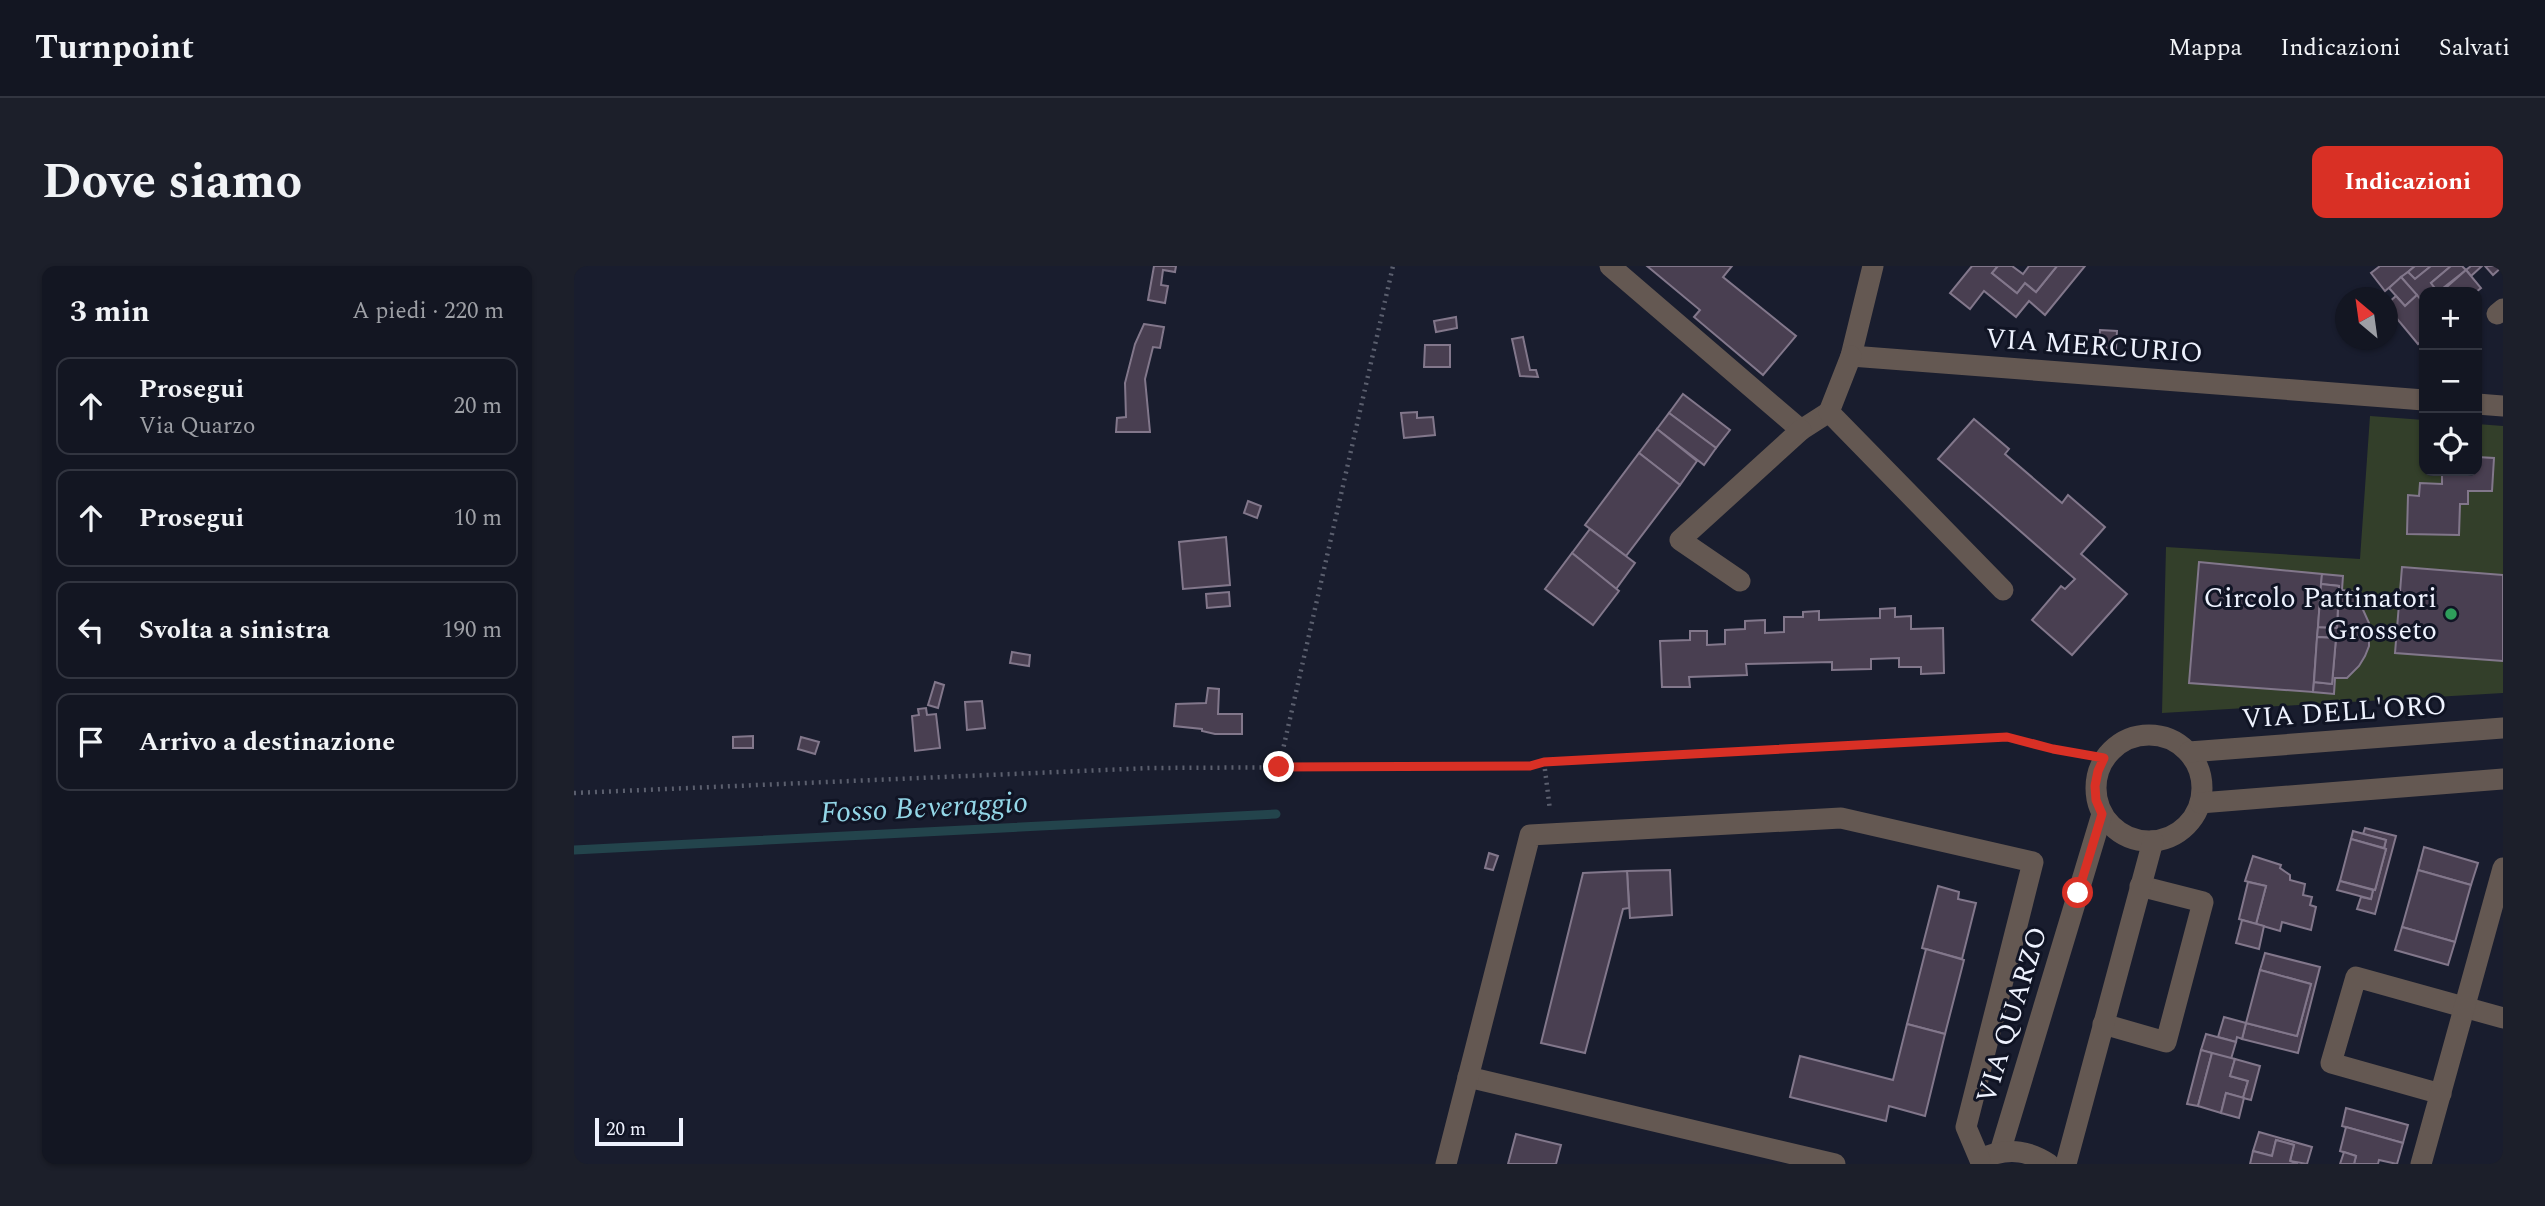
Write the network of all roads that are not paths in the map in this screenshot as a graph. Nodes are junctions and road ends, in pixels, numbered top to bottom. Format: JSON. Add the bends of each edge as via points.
{"nodes":[{"id":1,"x":1610,"y":266,"type":"edge"},
{"id":2,"x":1873,"y":266,"type":"edge"},
{"id":3,"x":1851,"y":356,"type":"junction"},
{"id":4,"x":2419,"y":400,"type":"edge"},
{"id":5,"x":2482,"y":404,"type":"edge"},
{"id":6,"x":2503,"y":406,"type":"edge"},
{"id":7,"x":1829,"y":412,"type":"junction"},
{"id":8,"x":1801,"y":430,"type":"junction"},
{"id":9,"x":1740,"y":581,"type":"dead end"},
{"id":10,"x":2003,"y":590,"type":"dead end"},
{"id":11,"x":2503,"y":727,"type":"edge"},
{"id":12,"x":2189,"y":752,"type":"junction"},
{"id":13,"x":2503,"y":779,"type":"edge"},
{"id":14,"x":2200,"y":803,"type":"junction"},
{"id":15,"x":2102,"y":814,"type":"junction"},
{"id":16,"x":2153,"y":841,"type":"junction"},
{"id":17,"x":2503,"y":868,"type":"edge"},
{"id":18,"x":2140,"y":886,"type":"junction"},
{"id":19,"x":2464,"y":1008,"type":"junction"},
{"id":20,"x":2503,"y":1017,"type":"edge"},
{"id":21,"x":2103,"y":1024,"type":"junction"},
{"id":22,"x":1468,"y":1077,"type":"junction"},
{"id":23,"x":2441,"y":1094,"type":"junction"},
{"id":24,"x":2000,"y":1152,"type":"junction"},
{"id":25,"x":1978,"y":1162,"type":"edge"},
{"id":26,"x":1446,"y":1164,"type":"edge"},
{"id":27,"x":1835,"y":1164,"type":"edge"},
{"id":28,"x":2049,"y":1164,"type":"edge"},
{"id":29,"x":2066,"y":1164,"type":"edge"},
{"id":30,"x":2421,"y":1164,"type":"edge"}],
"edges":[{"from":1,"to":8,"type":"street"},
{"from":2,"to":3,"type":"street"},
{"from":3,"to":4,"type":"street","name":"VIA MERCURIO"},
{"from":3,"to":7,"type":"street"},
{"from":5,"to":6,"type":"street"},
{"from":7,"to":8,"type":"street"},
{"from":7,"to":10,"type":"street"},
{"from":8,"to":9,"type":"street","via":[[1680,540]]},
{"from":11,"to":12,"type":"street","name":"VIA DELL'ORO"},
{"from":12,"to":14,"type":"street","via":[[2202,785]]},
{"from":12,"to":15,"type":"street","via":[[2161,735],[2129,737],[2115,746],[2104,758],[2095,786]]},
{"from":13,"to":14,"type":"street"},
{"from":14,"to":16,"type":"street","via":[[2182,829]]},
{"from":15,"to":16,"type":"street","via":[[2123,835]]},
{"from":15,"to":24,"type":"street","name":"VIA QUARZO"},
{"from":16,"to":18,"type":"street"},
{"from":17,"to":19,"type":"street"},
{"from":18,"to":21,"type":"street"},
{"from":18,"to":21,"type":"street","via":[[2203,902],[2166,1042]]},
{"from":19,"to":20,"type":"street"},
{"from":19,"to":23,"type":"street"},
{"from":19,"to":23,"type":"street","via":[[2356,977],[2331,1063]]},
{"from":21,"to":29,"type":"street"},
{"from":22,"to":25,"type":"street","via":[[1530,835],[1841,818],[2033,862],[1966,1127]]},
{"from":22,"to":26,"type":"street"},
{"from":22,"to":27,"type":"street"},
{"from":23,"to":30,"type":"street"},
{"from":24,"to":25,"type":"street"},
{"from":24,"to":28,"type":"street","via":[[2018,1151]]}]}
